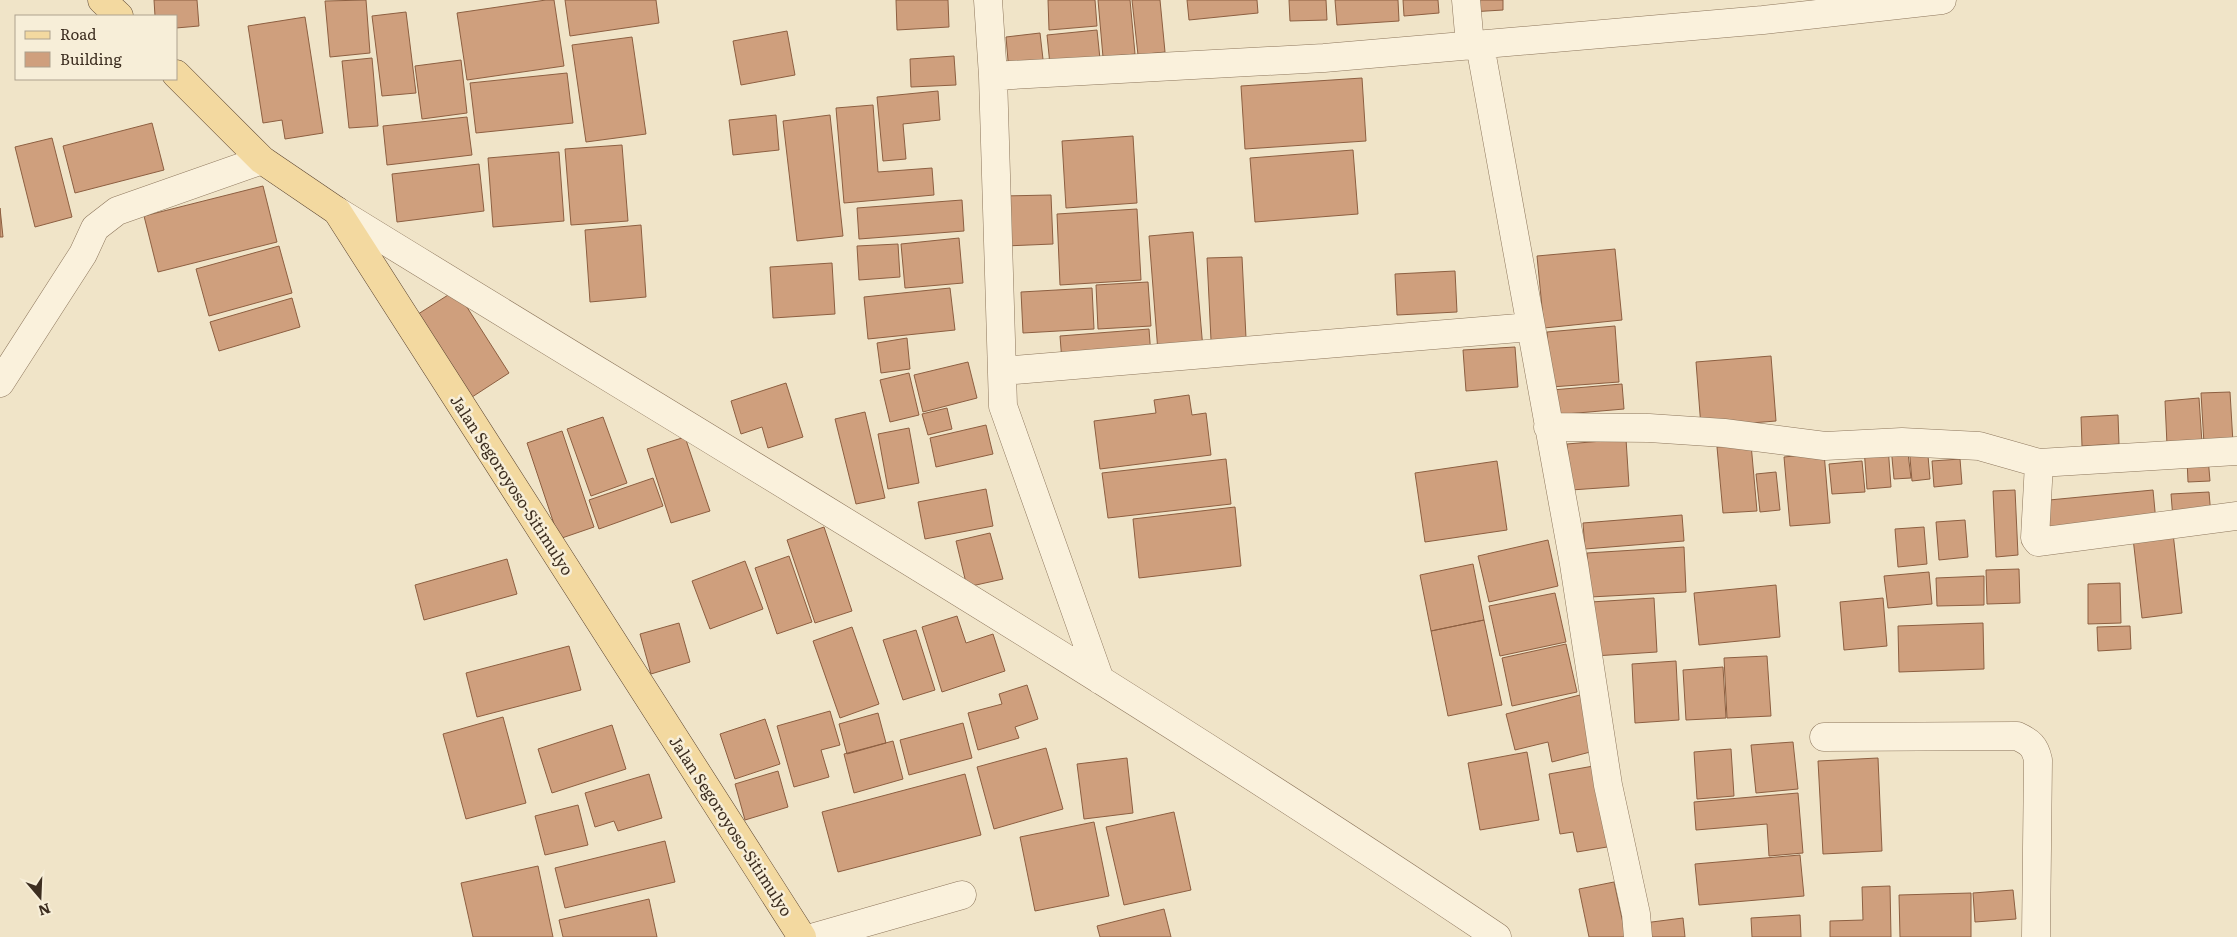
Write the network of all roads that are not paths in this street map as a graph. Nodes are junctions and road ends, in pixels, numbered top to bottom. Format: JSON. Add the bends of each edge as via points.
{"nodes":[{"id":1,"x":102,"y":0,"type":"edge"},
{"id":2,"x":988,"y":0,"type":"edge"},
{"id":3,"x":1466,"y":0,"type":"edge"},
{"id":4,"x":1942,"y":0,"type":"edge"},
{"id":5,"x":117,"y":15,"type":"edge"},
{"id":6,"x":1475,"y":45,"type":"junction"},
{"id":7,"x":178,"y":76,"type":"edge"},
{"id":8,"x":993,"y":76,"type":"junction"},
{"id":9,"x":262,"y":160,"type":"junction"},
{"id":10,"x":337,"y":211,"type":"junction"},
{"id":11,"x":1530,"y":327,"type":"junction"},
{"id":12,"x":1002,"y":371,"type":"junction"},
{"id":13,"x":0,"y":383,"type":"edge"},
{"id":14,"x":1548,"y":427,"type":"junction"},
{"id":15,"x":2237,"y":451,"type":"edge"},
{"id":16,"x":2039,"y":463,"type":"junction"},
{"id":17,"x":2237,"y":516,"type":"edge"},
{"id":18,"x":1100,"y":680,"type":"junction"},
{"id":19,"x":1824,"y":737,"type":"dead end"},
{"id":20,"x":962,"y":895,"type":"dead end"},
{"id":21,"x":802,"y":937,"type":"edge"},
{"id":22,"x":814,"y":937,"type":"edge"},
{"id":23,"x":1497,"y":937,"type":"edge"},
{"id":24,"x":1638,"y":937,"type":"edge"},
{"id":25,"x":2036,"y":937,"type":"edge"}],
"edges":[{"from":1,"to":5,"type":"main road"},
{"from":2,"to":8,"type":"street"},
{"from":3,"to":6,"type":"street"},
{"from":4,"to":6,"type":"street","via":[[1763,20]]},
{"from":6,"to":8,"type":"street","via":[[1324,58]]},
{"from":6,"to":11,"type":"street"},
{"from":7,"to":9,"type":"main road","name":"Jalan Segoroyoso-Sitimulyo"},
{"from":8,"to":12,"type":"street"},
{"from":9,"to":10,"type":"main road","name":"Jalan Segoroyoso-Sitimulyo"},
{"from":9,"to":13,"type":"street","via":[[117,211],[95,228],[83,254]]},
{"from":10,"to":18,"type":"street"},
{"from":10,"to":21,"type":"main road","name":"Jalan Segoroyoso-Sitimulyo"},
{"from":11,"to":12,"type":"street"},
{"from":11,"to":14,"type":"street"},
{"from":12,"to":18,"type":"street","via":[[1003,406]]},
{"from":14,"to":16,"type":"street","via":[[1724,433],[1825,446],[1902,442],[1980,446]]},
{"from":14,"to":24,"type":"street","via":[[1574,564],[1608,785]]},
{"from":15,"to":16,"type":"street"},
{"from":16,"to":17,"type":"street","via":[[2035,538],[2038,542]]},
{"from":18,"to":23,"type":"street"},
{"from":19,"to":25,"type":"street","via":[[2017,736],[2031,743],[2038,760]]},
{"from":20,"to":22,"type":"street"}]}
